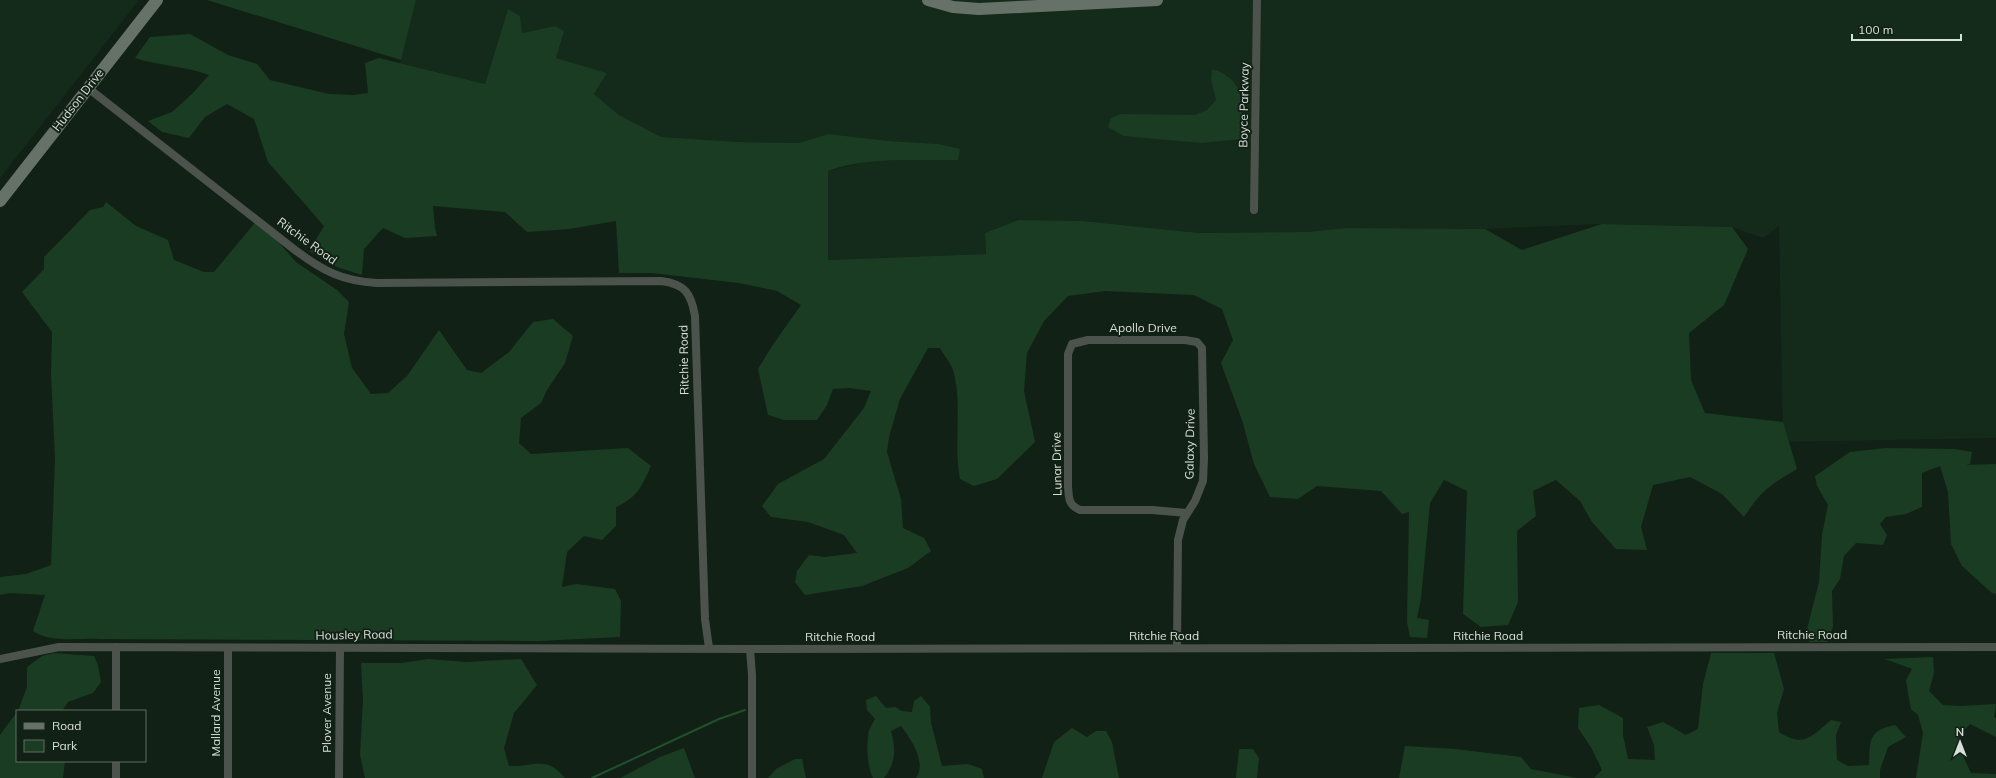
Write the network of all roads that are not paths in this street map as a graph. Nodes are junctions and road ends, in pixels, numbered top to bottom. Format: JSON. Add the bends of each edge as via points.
{"nodes":[{"id":1,"x":157,"y":0,"type":"edge"},
{"id":2,"x":928,"y":0,"type":"edge"},
{"id":3,"x":1157,"y":0,"type":"edge"},
{"id":4,"x":1257,"y":0,"type":"edge"},
{"id":5,"x":88,"y":88,"type":"junction"},
{"id":6,"x":0,"y":201,"type":"edge"},
{"id":7,"x":1254,"y":210,"type":"dead end"},
{"id":8,"x":1075,"y":342,"type":"joint"},
{"id":9,"x":1203,"y":355,"type":"joint"},
{"id":10,"x":1187,"y":513,"type":"junction"},
{"id":11,"x":116,"y":647,"type":"junction"},
{"id":12,"x":1996,"y":647,"type":"edge"},
{"id":13,"x":228,"y":648,"type":"junction"},
{"id":14,"x":340,"y":648,"type":"junction"},
{"id":15,"x":709,"y":648,"type":"junction"},
{"id":16,"x":1177,"y":648,"type":"junction"},
{"id":17,"x":750,"y":649,"type":"junction"},
{"id":18,"x":0,"y":659,"type":"edge"},
{"id":19,"x":116,"y":710,"type":"edge"},
{"id":20,"x":116,"y":762,"type":"edge"},
{"id":21,"x":116,"y":778,"type":"edge"},
{"id":22,"x":228,"y":778,"type":"edge"},
{"id":23,"x":339,"y":778,"type":"edge"},
{"id":24,"x":752,"y":778,"type":"edge"}],
"edges":[{"from":1,"to":5,"type":"main road","name":"Hudson Drive"},
{"from":2,"to":3,"type":"main road","via":[[953,7],[979,9]]},
{"from":4,"to":7,"type":"street","name":"Boyce Parkway"},
{"from":5,"to":6,"type":"main road","name":"Hudson Drive"},
{"from":5,"to":15,"type":"street","name":"Ritchie Road","via":[[305,257],[335,275],[354,281],[377,283],[661,281],[683,288],[690,296],[695,316],[705,619]]},
{"from":8,"to":9,"type":"street","name":"Apollo Drive","via":[[1193,341],[1200,345]]},
{"from":8,"to":10,"type":"street","name":"Lunar Drive","via":[[1069,348],[1068,354],[1069,501],[1080,510],[1152,510]]},
{"from":9,"to":10,"type":"street","name":"Galaxy Drive","via":[[1203,481]]},
{"from":10,"to":16,"type":"street","name":"Galaxy Drive","via":[[1183,520],[1177,552]]},
{"from":11,"to":13,"type":"street","name":"Housley Road"},
{"from":11,"to":18,"type":"street","name":"Housley Road","via":[[49,648]]},
{"from":11,"to":19,"type":"street"},
{"from":12,"to":16,"type":"street","name":"Ritchie Road"},
{"from":13,"to":14,"type":"street","name":"Housley Road"},
{"from":13,"to":22,"type":"street","name":"Mallard Avenue"},
{"from":14,"to":15,"type":"street","name":"Housley Road"},
{"from":14,"to":23,"type":"street","name":"Plover Avenue"},
{"from":15,"to":17,"type":"street","name":"Ritchie Road"},
{"from":16,"to":17,"type":"street","name":"Ritchie Road"},
{"from":17,"to":24,"type":"street"},
{"from":20,"to":21,"type":"street"}]}
